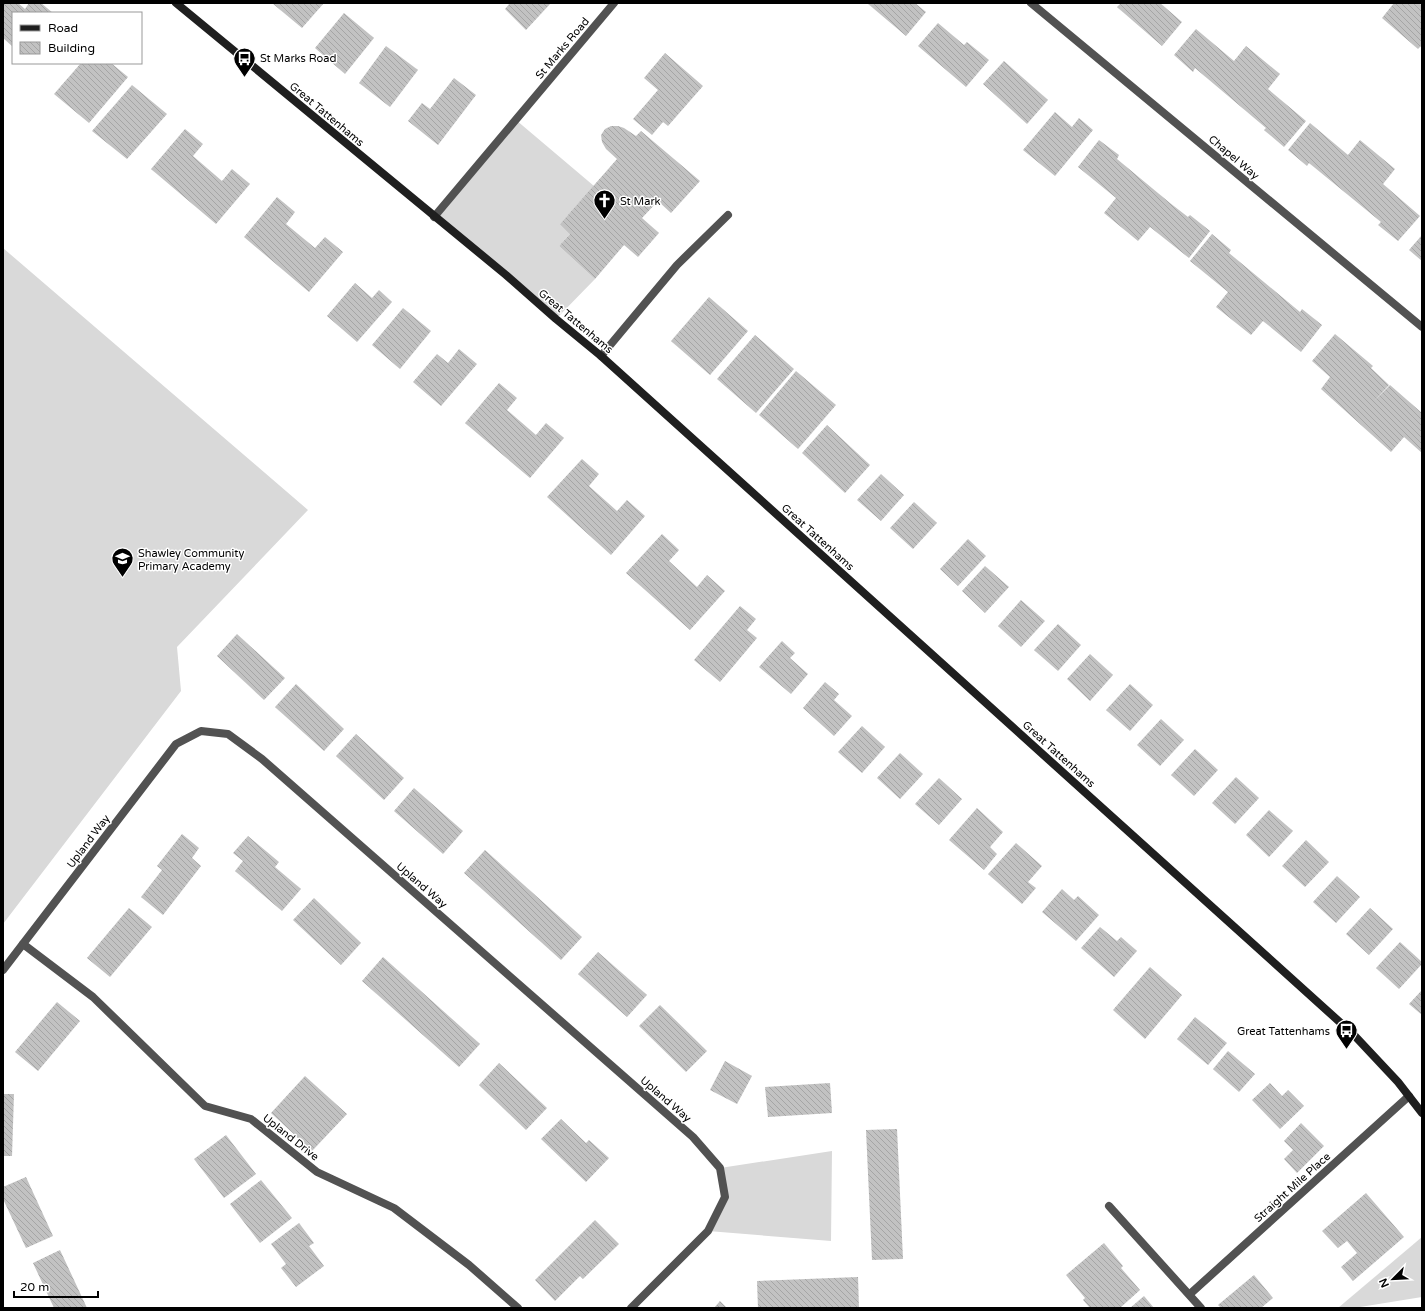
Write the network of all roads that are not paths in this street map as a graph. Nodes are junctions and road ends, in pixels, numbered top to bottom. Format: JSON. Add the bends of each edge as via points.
{"nodes":[{"id":1,"x":176,"y":3,"type":"edge"},
{"id":2,"x":614,"y":3,"type":"edge"},
{"id":3,"x":1031,"y":3,"type":"edge"},
{"id":4,"x":728,"y":215,"type":"dead end"},
{"id":5,"x":434,"y":217,"type":"junction"},
{"id":6,"x":1422,"y":327,"type":"edge"},
{"id":7,"x":600,"y":356,"type":"junction"},
{"id":8,"x":23,"y":944,"type":"junction"},
{"id":9,"x":3,"y":970,"type":"edge"},
{"id":10,"x":1409,"y":1096,"type":"junction"},
{"id":11,"x":1422,"y":1112,"type":"edge"},
{"id":12,"x":1109,"y":1206,"type":"dead end"},
{"id":13,"x":1190,"y":1294,"type":"junction"},
{"id":14,"x":518,"y":1308,"type":"edge"},
{"id":15,"x":631,"y":1308,"type":"edge"},
{"id":16,"x":1201,"y":1308,"type":"edge"}],
"edges":[{"from":1,"to":5,"type":"main road","name":"Great Tattenhams"},
{"from":2,"to":5,"type":"street","name":"St Marks Road"},
{"from":3,"to":6,"type":"street","name":"Chapel Way"},
{"from":4,"to":7,"type":"street","via":[[677,265]]},
{"from":5,"to":7,"type":"main road","name":"Great Tattenhams"},
{"from":7,"to":10,"type":"main road","name":"Great Tattenhams","via":[[1353,1034]]},
{"from":8,"to":9,"type":"street","name":"Upland Way"},
{"from":8,"to":14,"type":"street","name":"Upland Drive","via":[[93,997],[205,1106],[251,1119],[318,1172],[394,1208],[470,1265]]},
{"from":8,"to":15,"type":"street","name":"Upland Way","via":[[176,744],[200,731],[228,734],[274,770],[692,1137],[720,1168],[725,1197],[708,1231]]},
{"from":10,"to":11,"type":"main road","name":"Great Tattenhams"},
{"from":10,"to":13,"type":"street","name":"Straight Mile Place"},
{"from":12,"to":13,"type":"street"},
{"from":13,"to":16,"type":"street"}]}
